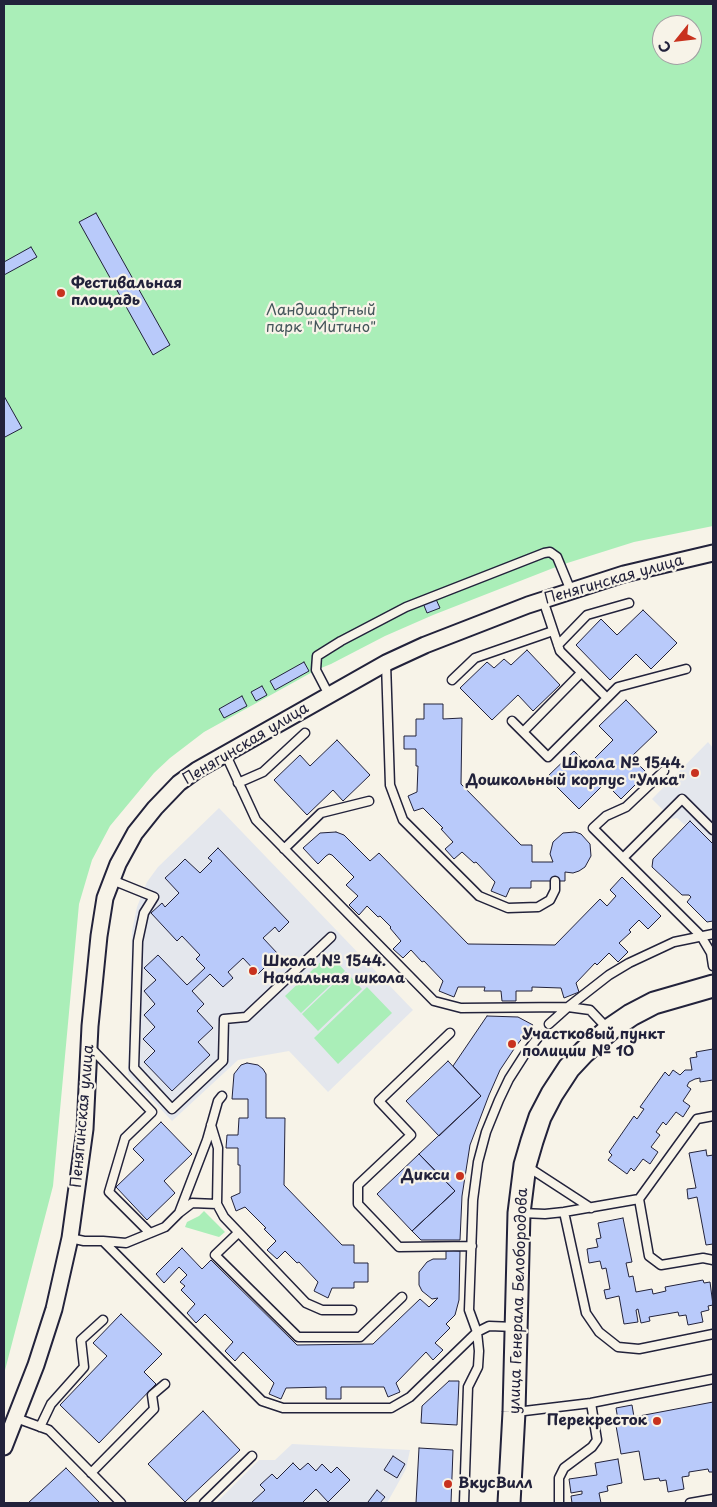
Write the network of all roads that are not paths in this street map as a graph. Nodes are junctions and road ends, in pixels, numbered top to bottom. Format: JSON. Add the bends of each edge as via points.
{"nodes":[{"id":1,"x":713,"y":553,"type":"edge"},
{"id":2,"x":570,"y":591,"type":"junction"},
{"id":3,"x":543,"y":600,"type":"junction"},
{"id":4,"x":629,"y":603,"type":"dead end"},
{"id":5,"x":553,"y":631,"type":"junction"},
{"id":6,"x":558,"y":645,"type":"junction"},
{"id":7,"x":386,"y":664,"type":"junction"},
{"id":8,"x":686,"y":670,"type":"dead end"},
{"id":9,"x":582,"y":673,"type":"junction"},
{"id":10,"x":452,"y":680,"type":"dead end"},
{"id":11,"x":329,"y":695,"type":"junction"},
{"id":12,"x":607,"y":698,"type":"junction"},
{"id":13,"x":512,"y":721,"type":"dead end"},
{"id":14,"x":523,"y":732,"type":"junction"},
{"id":15,"x":305,"y":733,"type":"dead end"},
{"id":16,"x":225,"y":754,"type":"junction"},
{"id":17,"x":664,"y":771,"type":"dead end"},
{"id":18,"x":238,"y":783,"type":"junction"},
{"id":19,"x":369,"y":802,"type":"dead end"},
{"id":20,"x":713,"y":830,"type":"edge"},
{"id":21,"x":284,"y":849,"type":"junction"},
{"id":22,"x":624,"y":858,"type":"junction"},
{"id":23,"x":112,"y":880,"type":"junction"},
{"id":24,"x":555,"y":881,"type":"dead end"},
{"id":25,"x":713,"y":934,"type":"edge"},
{"id":26,"x":701,"y":936,"type":"junction"},
{"id":27,"x":331,"y":937,"type":"dead end"},
{"id":28,"x":713,"y":966,"type":"edge"},
{"id":29,"x":713,"y":986,"type":"edge"},
{"id":30,"x":568,"y":1007,"type":"junction"},
{"id":31,"x":548,"y":1024,"type":"dead end"},
{"id":32,"x":609,"y":1030,"type":"junction"},
{"id":33,"x":450,"y":1034,"type":"dead end"},
{"id":34,"x":540,"y":1035,"type":"dead end"},
{"id":35,"x":89,"y":1046,"type":"junction"},
{"id":36,"x":222,"y":1096,"type":"dead end"},
{"id":37,"x":713,"y":1116,"type":"edge"},
{"id":38,"x":211,"y":1125,"type":"junction"},
{"id":39,"x":525,"y":1165,"type":"junction"},
{"id":40,"x":639,"y":1199,"type":"junction"},
{"id":41,"x":217,"y":1204,"type":"junction"},
{"id":42,"x":591,"y":1208,"type":"junction"},
{"id":43,"x":564,"y":1212,"type":"junction"},
{"id":44,"x":179,"y":1213,"type":"junction"},
{"id":45,"x":520,"y":1213,"type":"junction"},
{"id":46,"x":150,"y":1233,"type":"junction"},
{"id":47,"x":238,"y":1233,"type":"junction"},
{"id":48,"x":70,"y":1238,"type":"junction"},
{"id":49,"x":103,"y":1241,"type":"junction"},
{"id":50,"x":472,"y":1246,"type":"junction"},
{"id":51,"x":713,"y":1260,"type":"edge"},
{"id":52,"x":402,"y":1297,"type":"dead end"},
{"id":53,"x":352,"y":1310,"type":"dead end"},
{"id":54,"x":103,"y":1320,"type":"dead end"},
{"id":55,"x":516,"y":1327,"type":"junction"},
{"id":56,"x":477,"y":1332,"type":"junction"},
{"id":57,"x":713,"y":1334,"type":"edge"},
{"id":58,"x":713,"y":1379,"type":"edge"},
{"id":59,"x":165,"y":1384,"type":"dead end"},
{"id":60,"x":591,"y":1403,"type":"junction"},
{"id":61,"x":514,"y":1412,"type":"junction"},
{"id":62,"x":16,"y":1418,"type":"junction"},
{"id":63,"x":40,"y":1427,"type":"junction"},
{"id":64,"x":4,"y":1447,"type":"edge"},
{"id":65,"x":252,"y":1456,"type":"dead end"},
{"id":66,"x":91,"y":1473,"type":"junction"},
{"id":67,"x":713,"y":1499,"type":"edge"},
{"id":68,"x":121,"y":1503,"type":"edge"},
{"id":69,"x":204,"y":1503,"type":"edge"},
{"id":70,"x":464,"y":1503,"type":"edge"},
{"id":71,"x":509,"y":1503,"type":"edge"},
{"id":72,"x":559,"y":1503,"type":"edge"},
{"id":73,"x":690,"y":1503,"type":"edge"}],
"edges":[{"from":1,"to":2,"type":"street","name":"Пенягинская улица","via":[[624,574]]},
{"from":2,"to":3,"type":"street","name":"Пенягинская улица"},
{"from":2,"to":11,"type":"lane","via":[[557,557],[550,552],[406,608],[317,656],[316,670]]},
{"from":3,"to":5,"type":"lane"},
{"from":3,"to":7,"type":"street","name":"Пенягинская улица","via":[[425,645]]},
{"from":4,"to":6,"type":"lane","via":[[588,615]]},
{"from":5,"to":6,"type":"lane"},
{"from":5,"to":10,"type":"lane","via":[[475,658]]},
{"from":6,"to":9,"type":"lane","via":[[560,652]]},
{"from":7,"to":11,"type":"street","name":"Пенягинская улица"},
{"from":7,"to":24,"type":"lane","via":[[390,784],[403,820],[479,896],[508,908],[538,907],[550,900]]},
{"from":8,"to":12,"type":"lane","via":[[618,687]]},
{"from":9,"to":12,"type":"lane"},
{"from":9,"to":14,"type":"lane"},
{"from":11,"to":16,"type":"street","name":"Пенягинская улица"},
{"from":12,"to":14,"type":"lane","via":[[548,757]]},
{"from":13,"to":14,"type":"lane"},
{"from":15,"to":18,"type":"lane","via":[[264,772]]},
{"from":16,"to":18,"type":"lane"},
{"from":16,"to":23,"type":"street","name":"Пенягинская улица","via":[[179,783],[155,808],[135,833]]},
{"from":17,"to":22,"type":"lane","via":[[626,806],[606,816],[593,828]]},
{"from":18,"to":21,"type":"lane","via":[[256,820]]},
{"from":19,"to":21,"type":"lane","via":[[322,813]]},
{"from":20,"to":22,"type":"lane","via":[[682,799]]},
{"from":21,"to":30,"type":"lane","via":[[434,1002],[460,1008]]},
{"from":22,"to":26,"type":"lane"},
{"from":23,"to":27,"type":"lane","via":[[154,897],[144,912],[138,941],[134,1068],[172,1109],[223,1061],[224,1019],[246,1018]]},
{"from":23,"to":35,"type":"street","name":"Пенягинская улица","via":[[98,936]]},
{"from":25,"to":26,"type":"lane"},
{"from":26,"to":28,"type":"lane","via":[[711,953]]},
{"from":26,"to":30,"type":"lane","via":[[674,942],[629,963],[608,975]]},
{"from":29,"to":32,"type":"main road","name":"улица Генерала Белобородова","via":[[654,1003]]},
{"from":30,"to":31,"type":"lane"},
{"from":30,"to":32,"type":"lane","via":[[590,1010]]},
{"from":32,"to":39,"type":"main road","name":"улица Генерала Белобородова","via":[[569,1068],[552,1094],[540,1117]]},
{"from":33,"to":50,"type":"lane","via":[[379,1101],[411,1135],[358,1185],[358,1204],[399,1247]]},
{"from":34,"to":50,"type":"lane","via":[[509,1079],[486,1132],[473,1200]]},
{"from":35,"to":46,"type":"lane","via":[[152,1112],[124,1138],[109,1192]]},
{"from":35,"to":48,"type":"street","name":"Пенягинская улица","via":[[85,1129]]},
{"from":36,"to":38,"type":"lane"},
{"from":37,"to":40,"type":"lane","via":[[697,1119]]},
{"from":38,"to":41,"type":"lane","via":[[218,1148]]},
{"from":38,"to":44,"type":"lane"},
{"from":39,"to":42,"type":"lane"},
{"from":39,"to":45,"type":"main road","name":"улица Генерала Белобородова"},
{"from":40,"to":42,"type":"lane"},
{"from":40,"to":51,"type":"lane","via":[[649,1256],[661,1265],[703,1258]]},
{"from":41,"to":44,"type":"lane","via":[[192,1203]]},
{"from":41,"to":47,"type":"lane","via":[[224,1218]]},
{"from":42,"to":43,"type":"lane"},
{"from":43,"to":45,"type":"lane"},
{"from":43,"to":57,"type":"lane","via":[[586,1312],[599,1332],[618,1347],[639,1349]]},
{"from":44,"to":46,"type":"lane","via":[[165,1227]]},
{"from":45,"to":55,"type":"main road","name":"улица Генерала Белобородова"},
{"from":46,"to":49,"type":"lane","via":[[126,1243]]},
{"from":47,"to":52,"type":"lane","via":[[215,1255],[298,1337],[360,1337]]},
{"from":47,"to":53,"type":"lane","via":[[306,1303],[322,1310]]},
{"from":48,"to":49,"type":"lane"},
{"from":48,"to":62,"type":"street","name":"Пенягинская улица","via":[[54,1309]]},
{"from":49,"to":56,"type":"lane","via":[[262,1401],[283,1408],[391,1408],[410,1397]]},
{"from":50,"to":56,"type":"lane","via":[[469,1310]]},
{"from":54,"to":63,"type":"lane","via":[[81,1340],[84,1367],[50,1404]]},
{"from":55,"to":56,"type":"lane","via":[[489,1326]]},
{"from":55,"to":61,"type":"main road","name":"улица Генерала Белобородова"},
{"from":56,"to":70,"type":"lane","via":[[478,1367],[468,1387]]},
{"from":58,"to":60,"type":"lane"},
{"from":59,"to":66,"type":"lane","via":[[152,1395],[154,1410]]},
{"from":60,"to":61,"type":"lane"},
{"from":60,"to":72,"type":"lane","via":[[597,1440],[564,1468],[559,1478]]},
{"from":61,"to":71,"type":"main road","name":"улица Генерала Белобородова"},
{"from":62,"to":63,"type":"lane"},
{"from":62,"to":64,"type":"street","name":"Пенягинская улица"},
{"from":63,"to":66,"type":"lane","via":[[49,1430]]},
{"from":65,"to":69,"type":"lane"},
{"from":66,"to":68,"type":"lane"},
{"from":67,"to":73,"type":"lane"}]}
